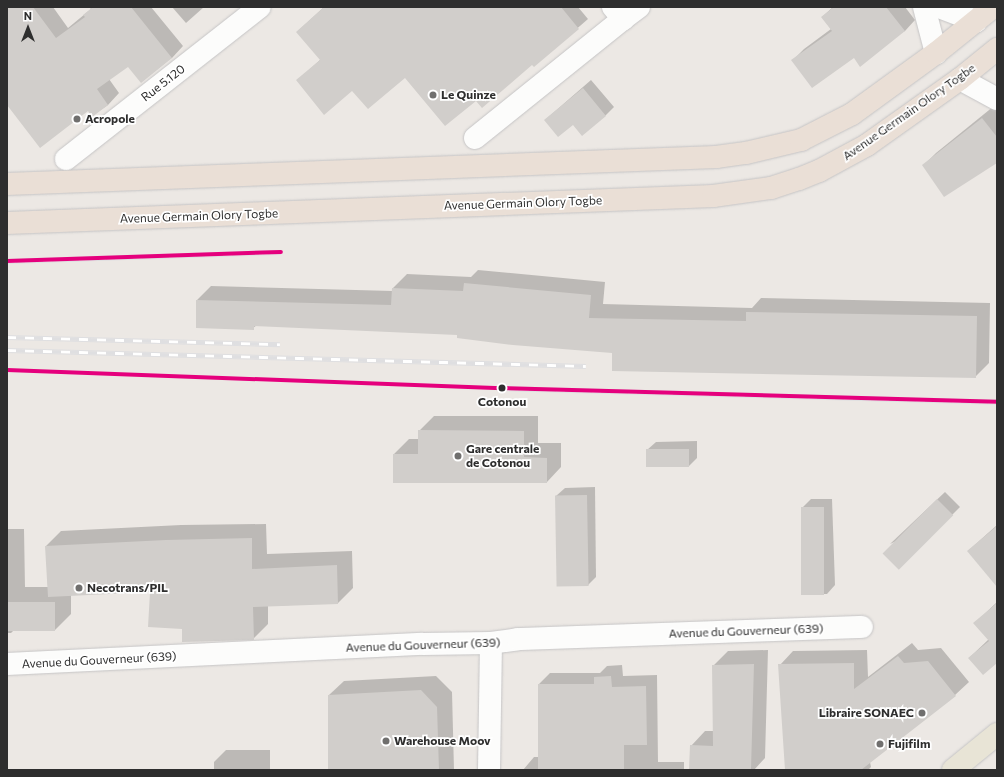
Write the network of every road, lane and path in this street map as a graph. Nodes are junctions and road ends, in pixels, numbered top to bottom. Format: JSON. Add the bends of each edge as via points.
{"nodes":[{"id":1,"x":260,"y":7,"type":"edge"},
{"id":2,"x":924,"y":7,"type":"edge"},
{"id":3,"x":939,"y":7,"type":"edge"},
{"id":4,"x":993,"y":7,"type":"edge"},
{"id":5,"x":625,"y":11,"type":"edge"},
{"id":6,"x":976,"y":21,"type":"junction"},
{"id":7,"x":997,"y":51,"type":"edge"},
{"id":8,"x":936,"y":53,"type":"junction"},
{"id":9,"x":960,"y":79,"type":"junction"},
{"id":10,"x":997,"y":99,"type":"edge"},
{"id":11,"x":475,"y":138,"type":"dead end"},
{"id":12,"x":66,"y":159,"type":"dead end"},
{"id":13,"x":7,"y":184,"type":"edge"},
{"id":14,"x":7,"y":223,"type":"edge"},
{"id":15,"x":862,"y":627,"type":"dead end"},
{"id":16,"x":491,"y":643,"type":"junction"},
{"id":17,"x":7,"y":664,"type":"edge"},
{"id":18,"x":997,"y":734,"type":"edge"},
{"id":19,"x":489,"y":770,"type":"edge"},
{"id":20,"x":953,"y":770,"type":"edge"}],
"edges":[{"from":1,"to":12,"type":"street","name":"Rue 5.120"},
{"from":2,"to":8,"type":"street"},
{"from":3,"to":6,"type":"street"},
{"from":4,"to":6,"type":"highway"},
{"from":5,"to":11,"type":"street"},
{"from":6,"to":8,"type":"highway"},
{"from":7,"to":9,"type":"highway","name":"Avenue Germain Olory Togbe"},
{"from":8,"to":13,"type":"highway","via":[[852,114],[801,140],[716,157]]},
{"from":9,"to":10,"type":"street"},
{"from":9,"to":14,"type":"highway","name":"Avenue Germain Olory Togbe","via":[[844,159],[799,180],[771,188],[713,196]]},
{"from":15,"to":16,"type":"street","name":"Avenue du Gouverneur (639)","via":[[518,639]]},
{"from":16,"to":17,"type":"street","name":"Avenue du Gouverneur (639)"},
{"from":16,"to":19,"type":"street"},
{"from":18,"to":20,"type":"main road"}]}
